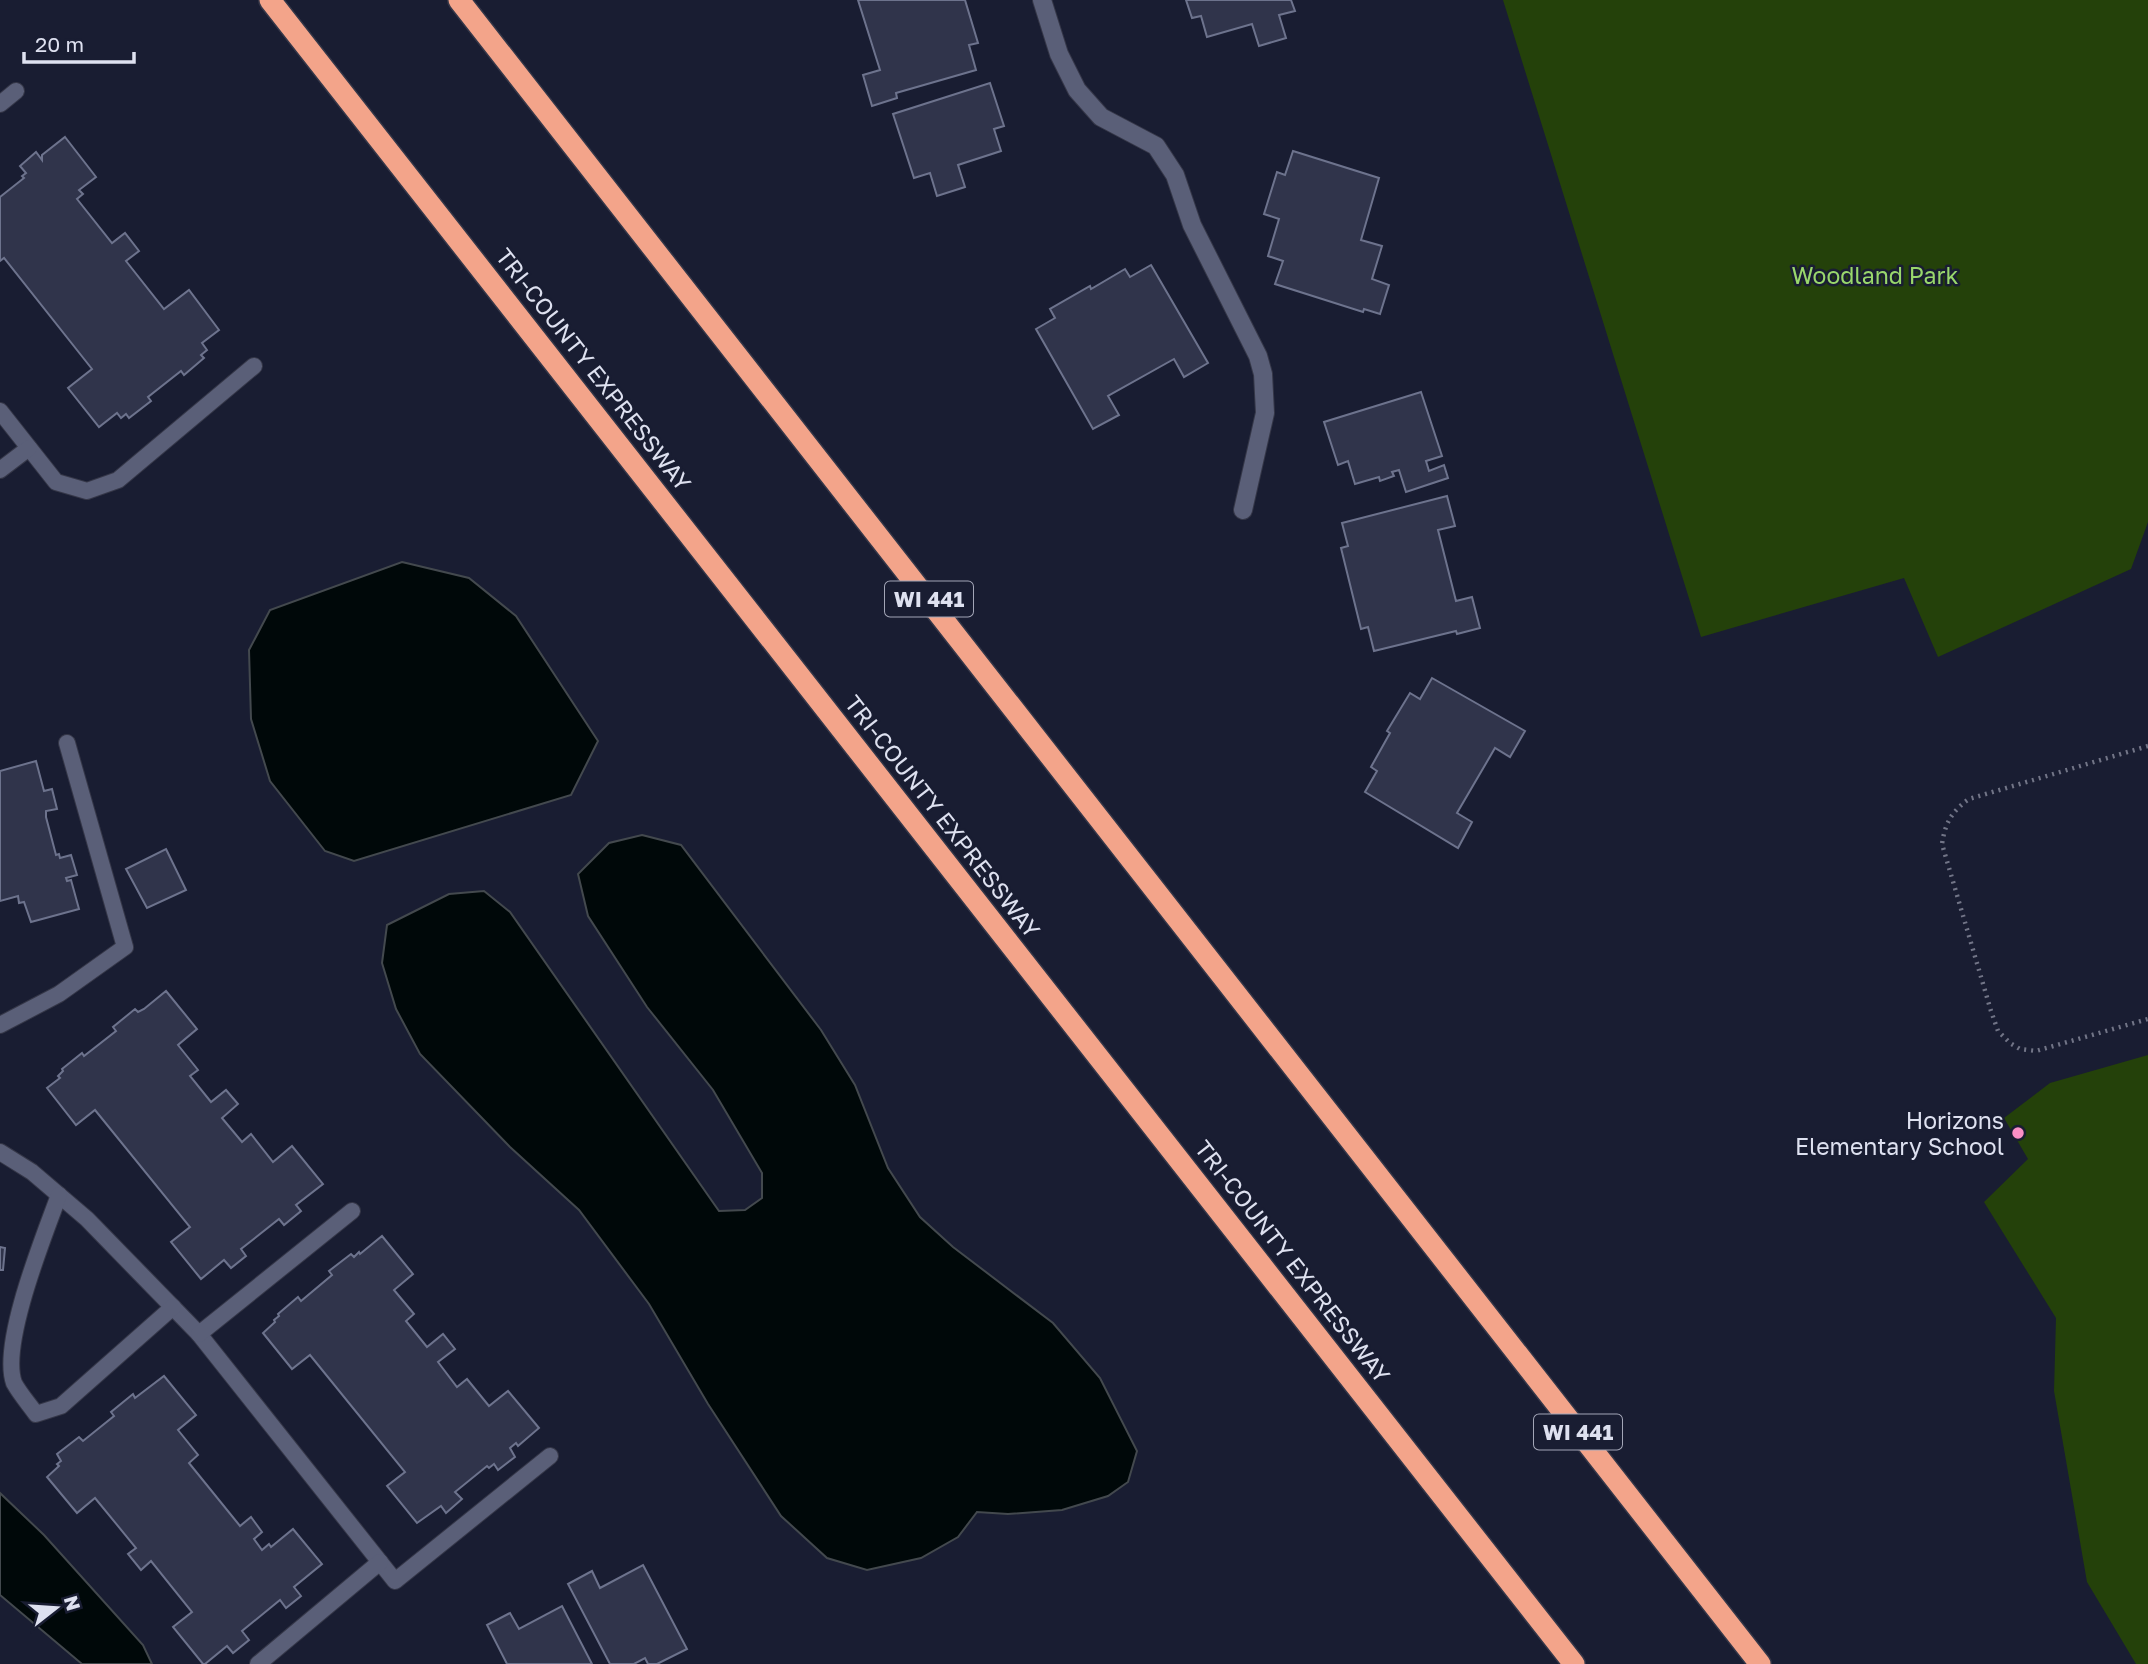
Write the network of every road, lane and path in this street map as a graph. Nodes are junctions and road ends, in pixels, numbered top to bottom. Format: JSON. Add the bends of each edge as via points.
{"nodes":[{"id":1,"x":270,"y":0,"type":"edge"},
{"id":2,"x":459,"y":0,"type":"edge"},
{"id":3,"x":1042,"y":0,"type":"edge"},
{"id":4,"x":16,"y":91,"type":"dead end"},
{"id":5,"x":0,"y":104,"type":"edge"},
{"id":6,"x":254,"y":366,"type":"dead end"},
{"id":7,"x":0,"y":411,"type":"edge"},
{"id":8,"x":29,"y":448,"type":"junction"},
{"id":9,"x":0,"y":470,"type":"edge"},
{"id":10,"x":1243,"y":510,"type":"dead end"},
{"id":11,"x":67,"y":743,"type":"dead end"},
{"id":12,"x":2148,"y":746,"type":"edge"},
{"id":13,"x":2148,"y":1019,"type":"edge"},
{"id":14,"x":0,"y":1025,"type":"edge"},
{"id":15,"x":0,"y":1152,"type":"edge"},
{"id":16,"x":59,"y":1195,"type":"junction"},
{"id":17,"x":352,"y":1211,"type":"dead end"},
{"id":18,"x":173,"y":1307,"type":"junction"},
{"id":19,"x":199,"y":1335,"type":"junction"},
{"id":20,"x":550,"y":1456,"type":"dead end"},
{"id":21,"x":380,"y":1562,"type":"junction"},
{"id":22,"x":258,"y":1664,"type":"edge"},
{"id":23,"x":1574,"y":1664,"type":"edge"},
{"id":24,"x":1760,"y":1664,"type":"edge"}],
"edges":[{"from":1,"to":23,"type":"highway","name":"TRI-COUNTY EXPRESSWAY"},
{"from":2,"to":24,"type":"highway","number":"WI 441"},
{"from":3,"to":10,"type":"street","via":[[1059,54],[1077,90],[1101,117],[1156,146],[1175,175],[1192,225],[1258,356],[1265,413]]},
{"from":4,"to":5,"type":"lane"},
{"from":6,"to":8,"type":"lane","via":[[118,480],[87,491],[56,482]]},
{"from":7,"to":8,"type":"lane"},
{"from":8,"to":9,"type":"lane"},
{"from":11,"to":14,"type":"lane","via":[[125,947],[59,994]]},
{"from":12,"to":13,"type":"path","via":[[1969,799],[1948,819],[1941,844],[1991,1011],[1998,1031],[2010,1043],[2043,1051]]},
{"from":15,"to":16,"type":"lane"},
{"from":16,"to":18,"type":"lane"},
{"from":16,"to":18,"type":"lane","via":[[9,1348],[13,1381],[36,1414],[61,1406]]},
{"from":17,"to":19,"type":"lane"},
{"from":18,"to":19,"type":"lane"},
{"from":19,"to":21,"type":"lane"},
{"from":20,"to":21,"type":"lane","via":[[395,1581]]},
{"from":21,"to":22,"type":"lane"}]}
